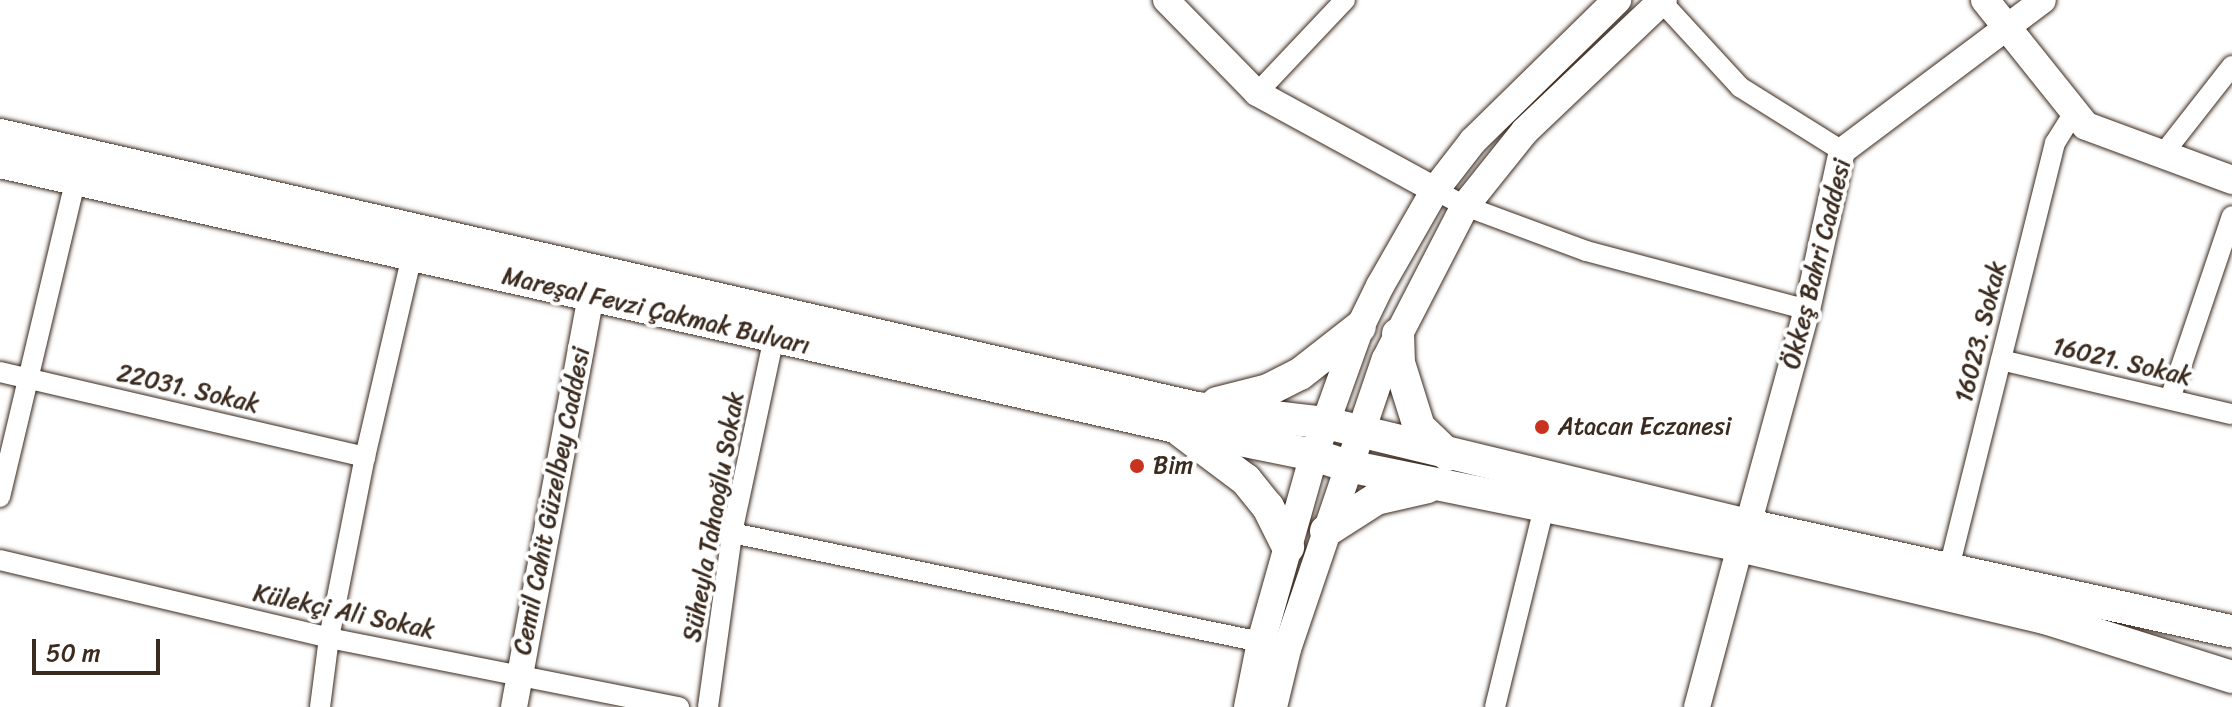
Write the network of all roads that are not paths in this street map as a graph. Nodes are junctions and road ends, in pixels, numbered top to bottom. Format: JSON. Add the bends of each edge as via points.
{"nodes":[{"id":1,"x":1166,"y":0,"type":"edge"},
{"id":2,"x":1345,"y":0,"type":"edge"},
{"id":3,"x":1617,"y":0,"type":"edge"},
{"id":4,"x":1662,"y":0,"type":"edge"},
{"id":5,"x":1985,"y":0,"type":"edge"},
{"id":6,"x":2043,"y":0,"type":"edge"},
{"id":7,"x":2004,"y":27,"type":"junction"},
{"id":8,"x":2232,"y":66,"type":"edge"},
{"id":9,"x":1257,"y":93,"type":"junction"},
{"id":10,"x":2074,"y":112,"type":"junction"},
{"id":11,"x":0,"y":135,"type":"edge"},
{"id":12,"x":1842,"y":151,"type":"junction"},
{"id":13,"x":2163,"y":154,"type":"junction"},
{"id":14,"x":0,"y":162,"type":"edge"},
{"id":15,"x":76,"y":179,"type":"junction"},
{"id":16,"x":2232,"y":180,"type":"edge"},
{"id":17,"x":1435,"y":190,"type":"junction"},
{"id":18,"x":1465,"y":206,"type":"junction"},
{"id":19,"x":2232,"y":216,"type":"edge"},
{"id":20,"x":412,"y":255,"type":"junction"},
{"id":21,"x":591,"y":296,"type":"junction"},
{"id":22,"x":1807,"y":310,"type":"junction"},
{"id":23,"x":1360,"y":327,"type":"junction"},
{"id":24,"x":1398,"y":334,"type":"junction"},
{"id":25,"x":774,"y":337,"type":"junction"},
{"id":26,"x":2001,"y":360,"type":"junction"},
{"id":27,"x":0,"y":372,"type":"edge"},
{"id":28,"x":28,"y":378,"type":"junction"},
{"id":29,"x":2170,"y":399,"type":"junction"},
{"id":30,"x":2232,"y":414,"type":"edge"},
{"id":31,"x":1186,"y":418,"type":"junction"},
{"id":32,"x":1326,"y":423,"type":"junction"},
{"id":33,"x":1360,"y":434,"type":"junction"},
{"id":34,"x":1314,"y":455,"type":"junction"},
{"id":35,"x":1448,"y":455,"type":"junction"},
{"id":36,"x":365,"y":457,"type":"junction"},
{"id":37,"x":1348,"y":466,"type":"junction"},
{"id":38,"x":1438,"y":485,"type":"junction"},
{"id":39,"x":0,"y":497,"type":"edge"},
{"id":40,"x":1544,"y":507,"type":"junction"},
{"id":41,"x":1326,"y":531,"type":"junction"},
{"id":42,"x":732,"y":533,"type":"junction"},
{"id":43,"x":1744,"y":535,"type":"junction"},
{"id":44,"x":1288,"y":547,"type":"junction"},
{"id":45,"x":0,"y":560,"type":"edge"},
{"id":46,"x":1949,"y":568,"type":"junction"},
{"id":47,"x":2232,"y":631,"type":"edge"},
{"id":48,"x":329,"y":638,"type":"junction"},
{"id":49,"x":1261,"y":642,"type":"junction"},
{"id":50,"x":520,"y":673,"type":"junction"},
{"id":51,"x":2232,"y":677,"type":"edge"},
{"id":52,"x":320,"y":707,"type":"edge"},
{"id":53,"x":514,"y":707,"type":"edge"},
{"id":54,"x":679,"y":707,"type":"edge"},
{"id":55,"x":708,"y":707,"type":"edge"},
{"id":56,"x":1248,"y":707,"type":"edge"},
{"id":57,"x":1273,"y":707,"type":"edge"},
{"id":58,"x":1495,"y":707,"type":"edge"},
{"id":59,"x":1697,"y":707,"type":"edge"}],
"edges":[{"from":1,"to":9,"type":"street"},
{"from":2,"to":9,"type":"street"},
{"from":3,"to":17,"type":"main road","via":[[1473,141]]},
{"from":4,"to":12,"type":"street","via":[[1740,87]]},
{"from":4,"to":18,"type":"main road","via":[[1536,120]]},
{"from":5,"to":7,"type":"main road"},
{"from":6,"to":7,"type":"street","name":"Ökkeş Bahri Caddesi"},
{"from":7,"to":10,"type":"main road"},
{"from":7,"to":12,"type":"street","name":"Ökkeş Bahri Caddesi"},
{"from":8,"to":13,"type":"street"},
{"from":9,"to":17,"type":"street"},
{"from":10,"to":13,"type":"main road","via":[[2086,126]]},
{"from":10,"to":26,"type":"street","name":"16023. Sokak","via":[[2055,143]]},
{"from":11,"to":31,"type":"main road"},
{"from":12,"to":22,"type":"street","name":"Ökkeş Bahri Caddesi"},
{"from":13,"to":16,"type":"main road"},
{"from":14,"to":15,"type":"main road","name":"Mareşal Fevzi Çakmak Bulvarı"},
{"from":15,"to":20,"type":"main road","name":"Mareşal Fevzi Çakmak Bulvarı"},
{"from":15,"to":28,"type":"street"},
{"from":17,"to":18,"type":"street"},
{"from":17,"to":23,"type":"main road"},
{"from":18,"to":22,"type":"street","via":[[1586,251]]},
{"from":18,"to":24,"type":"main road"},
{"from":19,"to":29,"type":"street"},
{"from":20,"to":21,"type":"main road","name":"Mareşal Fevzi Çakmak Bulvarı"},
{"from":20,"to":36,"type":"street"},
{"from":21,"to":25,"type":"main road","name":"Mareşal Fevzi Çakmak Bulvarı"},
{"from":21,"to":50,"type":"street","name":"Cemil Cahit Güzelbey Caddesi"},
{"from":22,"to":43,"type":"street","name":"Ökkeş Bahri Caddesi"},
{"from":23,"to":31,"type":"main road","via":[[1335,350],[1268,390]]},
{"from":23,"to":32,"type":"main road"},
{"from":24,"to":33,"type":"main road"},
{"from":24,"to":35,"type":"main road","via":[[1399,363],[1419,427]]},
{"from":25,"to":31,"type":"main road","name":"Mareşal Fevzi Çakmak Bulvarı"},
{"from":25,"to":42,"type":"street","name":"Süheyla Tahaoğlu Sokak"},
{"from":26,"to":29,"type":"street","name":"16021. Sokak"},
{"from":26,"to":46,"type":"street","name":"16023. Sokak"},
{"from":27,"to":28,"type":"street","name":"22031. Sokak"},
{"from":28,"to":36,"type":"street","name":"22031. Sokak"},
{"from":28,"to":39,"type":"street"},
{"from":29,"to":30,"type":"street","name":"16021. Sokak"},
{"from":31,"to":32,"type":"main road"},
{"from":31,"to":34,"type":"main road","name":"Mareşal Fevzi Çakmak Bulvarı"},
{"from":31,"to":44,"type":"main road","via":[[1268,507]]},
{"from":32,"to":33,"type":"main road"},
{"from":32,"to":34,"type":"main road"},
{"from":33,"to":35,"type":"main road"},
{"from":33,"to":37,"type":"main road"},
{"from":34,"to":37,"type":"main road","name":"Mareşal Fevzi Çakmak Bulvarı"},
{"from":34,"to":44,"type":"main road"},
{"from":35,"to":43,"type":"main road"},
{"from":36,"to":48,"type":"street"},
{"from":37,"to":38,"type":"main road","name":"Mareşal Fevzi Çakmak Bulvarı"},
{"from":37,"to":41,"type":"main road"},
{"from":38,"to":40,"type":"main road","name":"Mareşal Fevzi Çakmak Bulvarı"},
{"from":38,"to":41,"type":"main road","via":[[1376,499]]},
{"from":40,"to":43,"type":"main road","name":"Mareşal Fevzi Çakmak Bulvarı"},
{"from":40,"to":58,"type":"street"},
{"from":41,"to":57,"type":"main road"},
{"from":42,"to":49,"type":"street"},
{"from":42,"to":55,"type":"street","name":"Süheyla Tahaoğlu Sokak"},
{"from":43,"to":46,"type":"main road"},
{"from":43,"to":51,"type":"main road","via":[[2045,618]]},
{"from":43,"to":59,"type":"street","name":"Ökkeş Bahri Caddesi"},
{"from":44,"to":49,"type":"main road"},
{"from":45,"to":48,"type":"street","name":"Külekçi Ali Sokak"},
{"from":46,"to":47,"type":"main road"},
{"from":48,"to":50,"type":"street","name":"Külekçi Ali Sokak"},
{"from":48,"to":52,"type":"street"},
{"from":49,"to":56,"type":"main road"},
{"from":50,"to":53,"type":"street","name":"Cemil Cahit Güzelbey Caddesi"},
{"from":50,"to":54,"type":"street","name":"Külekçi Ali Sokak"}]}
